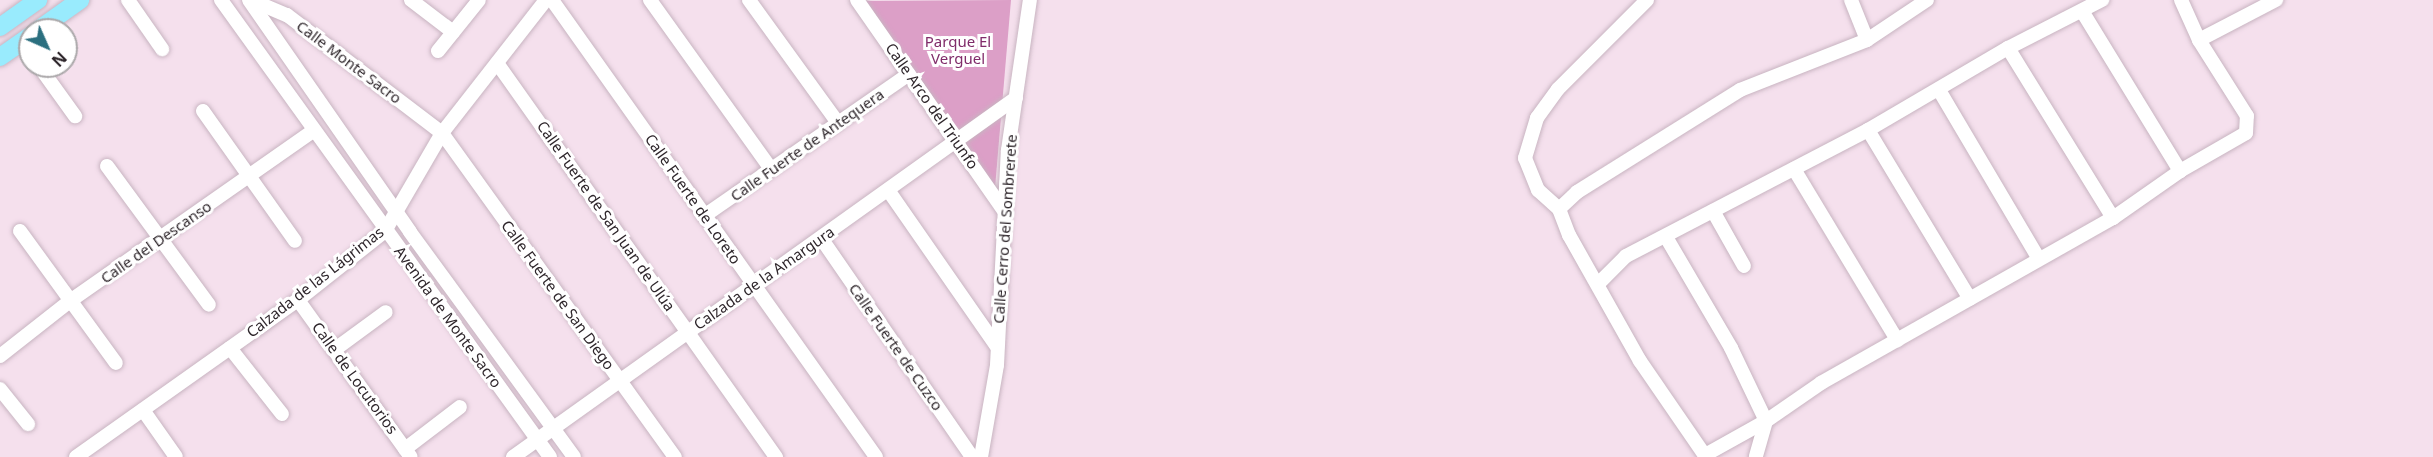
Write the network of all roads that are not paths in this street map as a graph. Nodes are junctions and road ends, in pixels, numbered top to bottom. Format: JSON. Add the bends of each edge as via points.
{"nodes":[{"id":1,"x":38,"y":0,"type":"edge"},
{"id":2,"x":80,"y":0,"type":"edge"},
{"id":3,"x":128,"y":0,"type":"edge"},
{"id":4,"x":221,"y":0,"type":"edge"},
{"id":5,"x":250,"y":0,"type":"edge"},
{"id":6,"x":411,"y":0,"type":"edge"},
{"id":7,"x":479,"y":0,"type":"edge"},
{"id":8,"x":546,"y":0,"type":"edge"},
{"id":9,"x":552,"y":0,"type":"edge"},
{"id":10,"x":650,"y":0,"type":"edge"},
{"id":11,"x":749,"y":0,"type":"edge"},
{"id":12,"x":857,"y":0,"type":"edge"},
{"id":13,"x":1030,"y":0,"type":"edge"},
{"id":14,"x":1647,"y":0,"type":"edge"},
{"id":15,"x":1851,"y":0,"type":"edge"},
{"id":16,"x":1927,"y":0,"type":"edge"},
{"id":17,"x":2102,"y":0,"type":"edge"},
{"id":18,"x":2181,"y":0,"type":"edge"},
{"id":19,"x":2276,"y":0,"type":"edge"},
{"id":20,"x":2082,"y":11,"type":"junction"},
{"id":21,"x":55,"y":18,"type":"edge"},
{"id":22,"x":0,"y":27,"type":"edge"},
{"id":23,"x":453,"y":32,"type":"junction"},
{"id":24,"x":1867,"y":40,"type":"junction"},
{"id":25,"x":2199,"y":40,"type":"junction"},
{"id":26,"x":18,"y":48,"type":"edge"},
{"id":27,"x":2008,"y":48,"type":"junction"},
{"id":28,"x":162,"y":49,"type":"dead end"},
{"id":29,"x":438,"y":51,"type":"dead end"},
{"id":30,"x":0,"y":57,"type":"edge"},
{"id":31,"x":497,"y":63,"type":"junction"},
{"id":32,"x":909,"y":74,"type":"junction"},
{"id":33,"x":48,"y":78,"type":"edge"},
{"id":34,"x":1939,"y":90,"type":"junction"},
{"id":35,"x":1016,"y":98,"type":"junction"},
{"id":36,"x":203,"y":111,"type":"dead end"},
{"id":37,"x":75,"y":116,"type":"dead end"},
{"id":38,"x":838,"y":123,"type":"junction"},
{"id":39,"x":1868,"y":130,"type":"junction"},
{"id":40,"x":313,"y":131,"type":"junction"},
{"id":41,"x":441,"y":133,"type":"junction"},
{"id":42,"x":957,"y":141,"type":"junction"},
{"id":43,"x":107,"y":166,"type":"dead end"},
{"id":44,"x":771,"y":169,"type":"junction"},
{"id":45,"x":1794,"y":169,"type":"junction"},
{"id":46,"x":2181,"y":171,"type":"junction"},
{"id":47,"x":249,"y":176,"type":"junction"},
{"id":48,"x":888,"y":190,"type":"junction"},
{"id":49,"x":396,"y":208,"type":"junction"},
{"id":50,"x":1559,"y":209,"type":"junction"},
{"id":51,"x":1713,"y":211,"type":"junction"},
{"id":52,"x":1005,"y":212,"type":"junction"},
{"id":53,"x":704,"y":216,"type":"junction"},
{"id":54,"x":2113,"y":218,"type":"junction"},
{"id":55,"x":20,"y":231,"type":"dead end"},
{"id":56,"x":385,"y":231,"type":"junction"},
{"id":57,"x":1666,"y":237,"type":"junction"},
{"id":58,"x":821,"y":238,"type":"junction"},
{"id":59,"x":161,"y":239,"type":"junction"},
{"id":60,"x":295,"y":241,"type":"dead end"},
{"id":61,"x":2039,"y":259,"type":"junction"},
{"id":62,"x":1744,"y":266,"type":"dead end"},
{"id":63,"x":1599,"y":283,"type":"junction"},
{"id":64,"x":754,"y":285,"type":"junction"},
{"id":65,"x":1970,"y":299,"type":"junction"},
{"id":66,"x":298,"y":300,"type":"junction"},
{"id":67,"x":70,"y":302,"type":"junction"},
{"id":68,"x":209,"y":305,"type":"dead end"},
{"id":69,"x":386,"y":312,"type":"dead end"},
{"id":70,"x":688,"y":332,"type":"junction"},
{"id":71,"x":1897,"y":340,"type":"junction"},
{"id":72,"x":997,"y":347,"type":"junction"},
{"id":73,"x":230,"y":348,"type":"junction"},
{"id":74,"x":334,"y":350,"type":"junction"},
{"id":75,"x":0,"y":356,"type":"edge"},
{"id":76,"x":116,"y":363,"type":"dead end"},
{"id":77,"x":620,"y":380,"type":"junction"},
{"id":78,"x":0,"y":389,"type":"edge"},
{"id":79,"x":460,"y":407,"type":"dead end"},
{"id":80,"x":143,"y":410,"type":"junction"},
{"id":81,"x":282,"y":414,"type":"dead end"},
{"id":82,"x":1766,"y":421,"type":"junction"},
{"id":83,"x":28,"y":424,"type":"dead end"},
{"id":84,"x":553,"y":429,"type":"junction"},
{"id":85,"x":538,"y":440,"type":"junction"},
{"id":86,"x":408,"y":453,"type":"edge"},
{"id":87,"x":1706,"y":456,"type":"edge"},
{"id":88,"x":76,"y":457,"type":"edge"},
{"id":89,"x":177,"y":457,"type":"edge"},
{"id":90,"x":513,"y":457,"type":"edge"},
{"id":91,"x":550,"y":457,"type":"edge"},
{"id":92,"x":574,"y":457,"type":"edge"},
{"id":93,"x":675,"y":457,"type":"edge"},
{"id":94,"x":777,"y":457,"type":"edge"},
{"id":95,"x":876,"y":457,"type":"edge"},
{"id":96,"x":972,"y":457,"type":"edge"},
{"id":97,"x":981,"y":457,"type":"edge"},
{"id":98,"x":1756,"y":457,"type":"edge"}],
"edges":[{"from":1,"to":22,"type":"main road"},
{"from":2,"to":21,"type":"main road"},
{"from":3,"to":28,"type":"street"},
{"from":4,"to":40,"type":"street","name":"Avenida de Monte Sacro"},
{"from":5,"to":41,"type":"street","name":"Calle Monte Sacro","via":[[287,15]]},
{"from":5,"to":49,"type":"street","name":"Avenida de Monte Sacro"},
{"from":6,"to":23,"type":"street"},
{"from":7,"to":23,"type":"street"},
{"from":8,"to":31,"type":"street","name":"Calzada de las Lágrimas"},
{"from":9,"to":53,"type":"street","name":"Calle Fuerte de Loreto"},
{"from":10,"to":44,"type":"street"},
{"from":11,"to":38,"type":"street"},
{"from":12,"to":32,"type":"street","name":"Calle Arco del Triunfo"},
{"from":13,"to":35,"type":"street","name":"Calle Cerro del Sombrerete"},
{"from":14,"to":50,"type":"street","via":[[1588,54],[1537,118],[1525,158],[1538,190]]},
{"from":15,"to":24,"type":"street"},
{"from":16,"to":24,"type":"street"},
{"from":17,"to":20,"type":"street"},
{"from":18,"to":25,"type":"street"},
{"from":19,"to":25,"type":"street"},
{"from":20,"to":27,"type":"street"},
{"from":20,"to":46,"type":"street"},
{"from":23,"to":29,"type":"street"},
{"from":24,"to":50,"type":"street","via":[[1740,90],[1576,192]]},
{"from":25,"to":46,"type":"street","via":[[2247,116],[2249,128]]},
{"from":26,"to":30,"type":"main road"},
{"from":27,"to":34,"type":"street"},
{"from":27,"to":54,"type":"street"},
{"from":31,"to":41,"type":"street","name":"Calzada de las Lágrimas"},
{"from":31,"to":70,"type":"street","name":"Calle Fuerte de San Juan de Ulúa"},
{"from":32,"to":38,"type":"street","name":"Calle Fuerte de Antequera"},
{"from":32,"to":42,"type":"street","name":"Calle Arco del Triunfo"},
{"from":33,"to":37,"type":"street"},
{"from":34,"to":39,"type":"street"},
{"from":34,"to":61,"type":"street"},
{"from":35,"to":42,"type":"street","name":"Calzada de la Amargura"},
{"from":35,"to":52,"type":"street","name":"Calle Cerro del Sombrerete"},
{"from":36,"to":47,"type":"street"},
{"from":38,"to":44,"type":"street","name":"Calle Fuerte de Antequera"},
{"from":39,"to":45,"type":"street"},
{"from":39,"to":65,"type":"street"},
{"from":40,"to":47,"type":"street","name":"Calle del Descanso"},
{"from":40,"to":56,"type":"street","name":"Avenida de Monte Sacro"},
{"from":41,"to":49,"type":"street","name":"Calzada de las Lágrimas"},
{"from":41,"to":77,"type":"street","name":"Calle Fuerte de San Diego"},
{"from":42,"to":48,"type":"street","name":"Calzada de la Amargura"},
{"from":42,"to":52,"type":"street","name":"Calle Arco del Triunfo"},
{"from":43,"to":59,"type":"street"},
{"from":44,"to":53,"type":"street","name":"Calle Fuerte de Antequera"},
{"from":45,"to":51,"type":"street"},
{"from":45,"to":71,"type":"street"},
{"from":46,"to":54,"type":"street"},
{"from":47,"to":59,"type":"street","name":"Calle del Descanso"},
{"from":47,"to":60,"type":"street"},
{"from":48,"to":58,"type":"street","name":"Calzada de la Amargura"},
{"from":48,"to":72,"type":"street"},
{"from":49,"to":56,"type":"street","name":"Calzada de las Lágrimas"},
{"from":49,"to":84,"type":"street","name":"Avenida de Monte Sacro"},
{"from":50,"to":63,"type":"street","via":[[1569,235]]},
{"from":51,"to":57,"type":"street"},
{"from":51,"to":62,"type":"street"},
{"from":52,"to":72,"type":"street","name":"Calle Cerro del Sombrerete"},
{"from":53,"to":64,"type":"street","name":"Calle Fuerte de Loreto"},
{"from":54,"to":61,"type":"street"},
{"from":55,"to":67,"type":"street"},
{"from":56,"to":66,"type":"street","name":"Calzada de las Lágrimas"},
{"from":56,"to":85,"type":"street","name":"Avenida de Monte Sacro"},
{"from":57,"to":63,"type":"street","via":[[1626,256]]},
{"from":57,"to":82,"type":"street","via":[[1731,348]]},
{"from":58,"to":64,"type":"street","name":"Calzada de la Amargura"},
{"from":58,"to":96,"type":"street","name":"Calle Fuerte de Cuzco"},
{"from":59,"to":67,"type":"street","name":"Calle del Descanso"},
{"from":59,"to":68,"type":"street"},
{"from":61,"to":65,"type":"street"},
{"from":63,"to":87,"type":"street","via":[[1640,361]]},
{"from":64,"to":70,"type":"street","name":"Calzada de la Amargura"},
{"from":64,"to":95,"type":"street","name":"Calle Fuerte de Loreto"},
{"from":65,"to":71,"type":"street"},
{"from":66,"to":73,"type":"street","name":"Calzada de las Lágrimas"},
{"from":66,"to":74,"type":"street","name":"Calle de Locutorios"},
{"from":67,"to":75,"type":"street","name":"Calle del Descanso"},
{"from":67,"to":76,"type":"street"},
{"from":69,"to":74,"type":"street"},
{"from":70,"to":77,"type":"street","name":"Calzada de la Amargura"},
{"from":70,"to":94,"type":"street","name":"Calle Fuerte de San Juan de Ulúa"},
{"from":71,"to":82,"type":"street","via":[[1821,383]]},
{"from":72,"to":97,"type":"street","name":"Calle Cerro del Sombrerete","via":[[991,412]]},
{"from":73,"to":80,"type":"street","name":"Calzada de las Lágrimas"},
{"from":73,"to":81,"type":"street"},
{"from":74,"to":86,"type":"street","name":"Calle de Locutorios"},
{"from":77,"to":84,"type":"street","name":"Calzada de la Amargura"},
{"from":77,"to":93,"type":"street","name":"Calle Fuerte de San Diego"},
{"from":78,"to":83,"type":"street"},
{"from":79,"to":86,"type":"street"},
{"from":80,"to":88,"type":"street","name":"Calzada de las Lágrimas"},
{"from":80,"to":89,"type":"street"},
{"from":82,"to":87,"type":"street"},
{"from":82,"to":98,"type":"street"},
{"from":84,"to":85,"type":"street","name":"Calzada de la Amargura"},
{"from":84,"to":92,"type":"street","name":"Avenida de Monte Sacro"},
{"from":85,"to":90,"type":"street","name":"Calzada de la Amargura"},
{"from":85,"to":91,"type":"street","name":"Avenida de Monte Sacro"}]}
